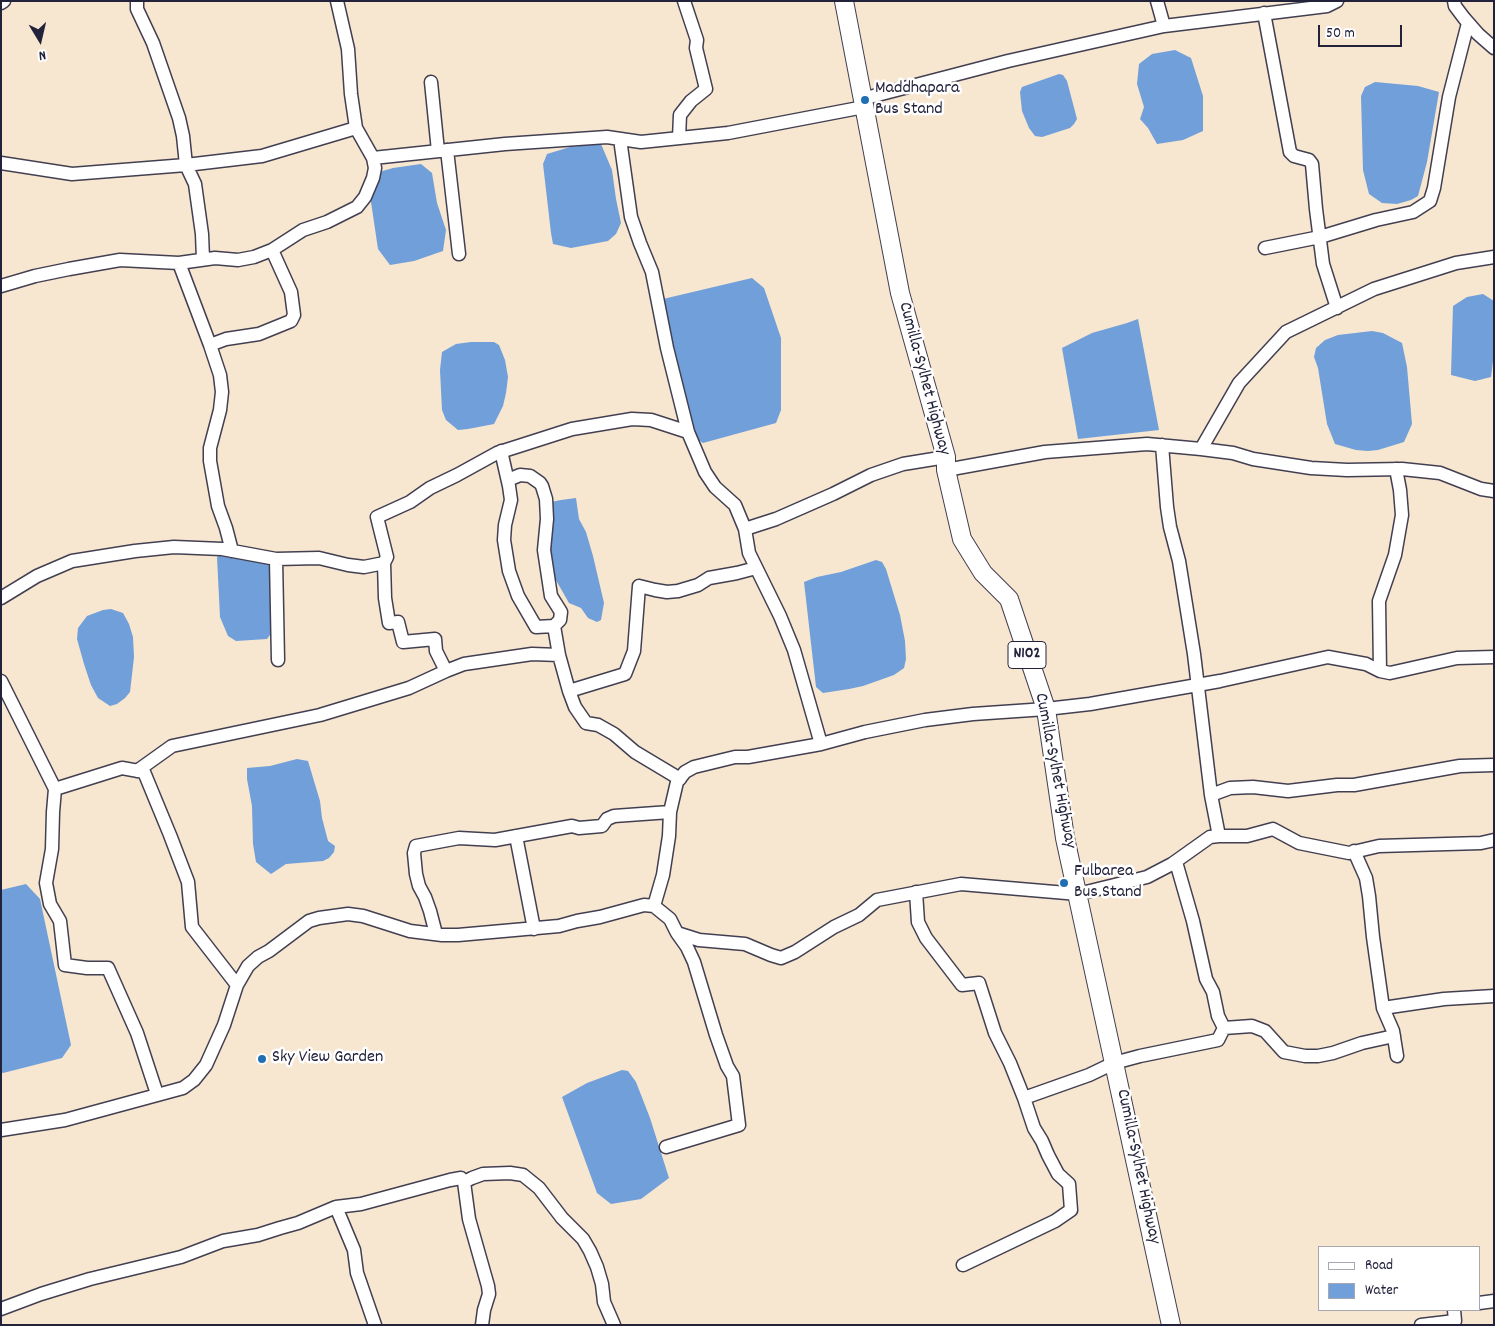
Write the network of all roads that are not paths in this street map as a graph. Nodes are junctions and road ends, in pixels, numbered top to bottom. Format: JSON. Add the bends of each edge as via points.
{"nodes":[{"id":1,"x":136,"y":1,"type":"edge"},
{"id":2,"x":337,"y":1,"type":"edge"},
{"id":3,"x":684,"y":1,"type":"edge"},
{"id":4,"x":844,"y":1,"type":"edge"},
{"id":5,"x":1157,"y":1,"type":"edge"},
{"id":6,"x":1337,"y":1,"type":"edge"},
{"id":7,"x":1454,"y":1,"type":"edge"},
{"id":8,"x":1290,"y":6,"type":"edge"},
{"id":9,"x":1264,"y":13,"type":"junction"},
{"id":10,"x":1468,"y":22,"type":"junction"},
{"id":11,"x":1164,"y":26,"type":"junction"},
{"id":12,"x":1494,"y":48,"type":"edge"},
{"id":13,"x":431,"y":82,"type":"dead end"},
{"id":14,"x":863,"y":103,"type":"junction"},
{"id":15,"x":356,"y":128,"type":"junction"},
{"id":16,"x":679,"y":138,"type":"junction"},
{"id":17,"x":620,"y":139,"type":"junction"},
{"id":18,"x":442,"y":151,"type":"junction"},
{"id":19,"x":374,"y":158,"type":"junction"},
{"id":20,"x":1,"y":164,"type":"edge"},
{"id":21,"x":186,"y":165,"type":"junction"},
{"id":22,"x":1320,"y":237,"type":"junction"},
{"id":23,"x":1266,"y":248,"type":"dead end"},
{"id":24,"x":272,"y":250,"type":"junction"},
{"id":25,"x":458,"y":254,"type":"dead end"},
{"id":26,"x":1494,"y":258,"type":"edge"},
{"id":27,"x":203,"y":259,"type":"junction"},
{"id":28,"x":179,"y":263,"type":"junction"},
{"id":29,"x":1,"y":286,"type":"edge"},
{"id":30,"x":1337,"y":308,"type":"junction"},
{"id":31,"x":210,"y":345,"type":"junction"},
{"id":32,"x":688,"y":432,"type":"junction"},
{"id":33,"x":1162,"y":445,"type":"junction"},
{"id":34,"x":1201,"y":449,"type":"junction"},
{"id":35,"x":501,"y":451,"type":"junction"},
{"id":36,"x":946,"y":464,"type":"junction"},
{"id":37,"x":1396,"y":469,"type":"junction"},
{"id":38,"x":508,"y":480,"type":"junction"},
{"id":39,"x":1494,"y":491,"type":"edge"},
{"id":40,"x":745,"y":529,"type":"junction"},
{"id":41,"x":232,"y":551,"type":"junction"},
{"id":42,"x":276,"y":559,"type":"junction"},
{"id":43,"x":384,"y":563,"type":"junction"},
{"id":44,"x":756,"y":568,"type":"junction"},
{"id":45,"x":1,"y":598,"type":"edge"},
{"id":46,"x":554,"y":626,"type":"junction"},
{"id":47,"x":559,"y":655,"type":"junction"},
{"id":48,"x":1494,"y":657,"type":"edge"},
{"id":49,"x":278,"y":660,"type":"dead end"},
{"id":50,"x":446,"y":671,"type":"junction"},
{"id":51,"x":1380,"y":671,"type":"junction"},
{"id":52,"x":1,"y":680,"type":"edge"},
{"id":53,"x":1197,"y":685,"type":"junction"},
{"id":54,"x":569,"y":691,"type":"junction"},
{"id":55,"x":1046,"y":709,"type":"junction"},
{"id":56,"x":821,"y":744,"type":"junction"},
{"id":57,"x":1494,"y":765,"type":"edge"},
{"id":58,"x":137,"y":771,"type":"junction"},
{"id":59,"x":680,"y":779,"type":"junction"},
{"id":60,"x":55,"y":789,"type":"junction"},
{"id":61,"x":1211,"y":795,"type":"junction"},
{"id":62,"x":670,"y":812,"type":"junction"},
{"id":63,"x":516,"y":836,"type":"junction"},
{"id":64,"x":1219,"y":836,"type":"junction"},
{"id":65,"x":1494,"y":840,"type":"edge"},
{"id":66,"x":1354,"y":851,"type":"junction"},
{"id":67,"x":1176,"y":862,"type":"junction"},
{"id":68,"x":916,"y":892,"type":"junction"},
{"id":69,"x":1078,"y":894,"type":"junction"},
{"id":70,"x":654,"y":906,"type":"junction"},
{"id":71,"x":534,"y":929,"type":"junction"},
{"id":72,"x":677,"y":933,"type":"junction"},
{"id":73,"x":436,"y":934,"type":"junction"},
{"id":74,"x":237,"y":985,"type":"junction"},
{"id":75,"x":1494,"y":996,"type":"edge"},
{"id":76,"x":1383,"y":1008,"type":"junction"},
{"id":77,"x":1224,"y":1028,"type":"junction"},
{"id":78,"x":1394,"y":1036,"type":"junction"},
{"id":79,"x":1397,"y":1056,"type":"dead end"},
{"id":80,"x":1114,"y":1063,"type":"junction"},
{"id":81,"x":157,"y":1094,"type":"junction"},
{"id":82,"x":1024,"y":1098,"type":"junction"},
{"id":83,"x":1,"y":1130,"type":"edge"},
{"id":84,"x":666,"y":1147,"type":"dead end"},
{"id":85,"x":464,"y":1182,"type":"junction"},
{"id":86,"x":336,"y":1207,"type":"junction"},
{"id":87,"x":963,"y":1266,"type":"dead end"},
{"id":88,"x":1494,"y":1301,"type":"edge"},
{"id":89,"x":1480,"y":1302,"type":"edge"},
{"id":90,"x":1,"y":1309,"type":"edge"},
{"id":91,"x":1454,"y":1311,"type":"edge"},
{"id":92,"x":375,"y":1325,"type":"edge"},
{"id":93,"x":482,"y":1325,"type":"edge"},
{"id":94,"x":614,"y":1325,"type":"edge"},
{"id":95,"x":1171,"y":1325,"type":"edge"},
{"id":96,"x":1421,"y":1325,"type":"edge"}],
"edges":[{"from":1,"to":21,"type":"street","via":[[179,118]]},
{"from":2,"to":15,"type":"street","via":[[348,49]]},
{"from":3,"to":16,"type":"street","via":[[698,40],[696,48],[706,89],[680,115]]},
{"from":4,"to":14,"type":"highway","name":"Cumilla-Sylhet Highway","number":"N102"},
{"from":5,"to":11,"type":"street"},
{"from":6,"to":8,"type":"street","via":[[1327,6]]},
{"from":7,"to":10,"type":"street"},
{"from":8,"to":9,"type":"street"},
{"from":9,"to":11,"type":"street"},
{"from":9,"to":22,"type":"street","via":[[1290,152],[1312,164]]},
{"from":10,"to":12,"type":"street"},
{"from":10,"to":22,"type":"street","via":[[1449,97],[1430,201],[1413,212]]},
{"from":11,"to":14,"type":"street","via":[[1008,61]]},
{"from":13,"to":18,"type":"street"},
{"from":14,"to":16,"type":"street","via":[[728,133]]},
{"from":14,"to":36,"type":"highway","name":"Cumilla-Sylhet Highway","number":"N102","via":[[900,293]]},
{"from":15,"to":19,"type":"street"},
{"from":15,"to":21,"type":"street","via":[[262,156]]},
{"from":16,"to":17,"type":"street","via":[[641,142]]},
{"from":17,"to":18,"type":"street","via":[[606,137]]},
{"from":17,"to":32,"type":"street","via":[[631,218],[652,272]]},
{"from":18,"to":19,"type":"street"},
{"from":18,"to":25,"type":"street"},
{"from":19,"to":24,"type":"street","via":[[373,178],[357,207],[303,230]]},
{"from":20,"to":21,"type":"street","via":[[72,174]]},
{"from":21,"to":27,"type":"street","via":[[195,184]]},
{"from":22,"to":23,"type":"street"},
{"from":22,"to":30,"type":"street"},
{"from":24,"to":27,"type":"street","via":[[238,260]]},
{"from":24,"to":31,"type":"street","via":[[291,292],[294,315],[291,321],[258,334]]},
{"from":26,"to":30,"type":"street","via":[[1456,263],[1401,280],[1374,289]]},
{"from":27,"to":28,"type":"street"},
{"from":28,"to":29,"type":"street","via":[[120,260],[35,276]]},
{"from":28,"to":31,"type":"street"},
{"from":30,"to":34,"type":"street","via":[[1286,332],[1239,383]]},
{"from":31,"to":41,"type":"street","via":[[222,392],[210,461],[218,506]]},
{"from":32,"to":35,"type":"street","via":[[651,420],[632,419],[572,429]]},
{"from":32,"to":40,"type":"street","via":[[705,472],[715,487],[735,505]]},
{"from":33,"to":34,"type":"street"},
{"from":33,"to":36,"type":"street","via":[[1045,452]]},
{"from":33,"to":53,"type":"street","via":[[1167,507],[1179,561]]},
{"from":34,"to":37,"type":"street","via":[[1311,468]]},
{"from":35,"to":38,"type":"street"},
{"from":35,"to":43,"type":"street","via":[[377,517],[387,557]]},
{"from":36,"to":40,"type":"street","via":[[903,464],[871,475],[776,519]]},
{"from":36,"to":55,"type":"highway","name":"Cumilla-Sylhet Highway","number":"N102","via":[[962,539],[983,573],[1009,599]]},
{"from":37,"to":39,"type":"street","via":[[1440,473]]},
{"from":37,"to":51,"type":"street","via":[[1402,515],[1395,555],[1379,600]]},
{"from":38,"to":46,"type":"street","via":[[511,500],[504,540],[509,571],[518,596],[536,627]]},
{"from":38,"to":46,"type":"street","via":[[520,475],[530,476],[542,486],[547,519],[544,550],[551,596],[561,612],[560,620]]},
{"from":40,"to":44,"type":"street","via":[[748,553]]},
{"from":41,"to":42,"type":"street"},
{"from":41,"to":45,"type":"street","via":[[174,547],[72,561],[37,576]]},
{"from":42,"to":43,"type":"street","via":[[319,558],[364,567]]},
{"from":42,"to":49,"type":"street"},
{"from":43,"to":50,"type":"street","via":[[389,623],[398,622],[403,642],[435,640],[436,651]]},
{"from":44,"to":54,"type":"street","via":[[709,578],[693,587],[667,592],[639,586],[634,651],[625,674]]},
{"from":44,"to":56,"type":"street","via":[[794,650]]},
{"from":46,"to":47,"type":"street"},
{"from":47,"to":50,"type":"street","via":[[532,654],[464,664]]},
{"from":47,"to":54,"type":"street"},
{"from":48,"to":51,"type":"street","via":[[1457,658],[1390,673]]},
{"from":50,"to":58,"type":"street","via":[[409,688],[320,715],[172,746]]},
{"from":51,"to":53,"type":"street","via":[[1366,664],[1328,657]]},
{"from":52,"to":60,"type":"street"},
{"from":53,"to":55,"type":"street"},
{"from":53,"to":61,"type":"street"},
{"from":54,"to":59,"type":"street","via":[[574,707],[586,723],[598,724],[635,752]]},
{"from":55,"to":56,"type":"street","via":[[925,720]]},
{"from":55,"to":69,"type":"highway","name":"Cumilla-Sylhet Highway","number":"N102","via":[[1065,838]]},
{"from":56,"to":59,"type":"street","via":[[713,762],[694,767]]},
{"from":57,"to":61,"type":"street","via":[[1460,766],[1354,785],[1288,791],[1253,786],[1230,788]]},
{"from":58,"to":60,"type":"street","via":[[122,768]]},
{"from":58,"to":74,"type":"street","via":[[144,772],[188,882],[192,927]]},
{"from":59,"to":62,"type":"street"},
{"from":60,"to":81,"type":"street","via":[[52,849],[46,883],[50,904],[60,922],[65,965],[108,968],[137,1033]]},
{"from":61,"to":64,"type":"street"},
{"from":62,"to":63,"type":"street","via":[[614,816],[602,826],[572,826]]},
{"from":62,"to":70,"type":"street","via":[[663,875]]},
{"from":63,"to":71,"type":"street"},
{"from":63,"to":73,"type":"street","via":[[495,840],[458,838],[416,846],[417,880]]},
{"from":64,"to":66,"type":"street","via":[[1247,836],[1274,829],[1299,843]]},
{"from":64,"to":67,"type":"street","via":[[1210,837]]},
{"from":65,"to":66,"type":"street","via":[[1481,844],[1379,846]]},
{"from":66,"to":76,"type":"street","via":[[1366,878]]},
{"from":67,"to":69,"type":"street","via":[[1147,877]]},
{"from":67,"to":77,"type":"street","via":[[1206,979]]},
{"from":68,"to":69,"type":"street","via":[[961,884]]},
{"from":68,"to":72,"type":"street","via":[[877,900],[859,915],[781,958],[745,944],[699,940]]},
{"from":68,"to":82,"type":"street","via":[[918,922],[926,938],[962,985],[979,983],[995,1033]]},
{"from":69,"to":80,"type":"highway","name":"Cumilla-Sylhet Highway","number":"N102"},
{"from":70,"to":71,"type":"street","via":[[644,905]]},
{"from":70,"to":72,"type":"street","via":[[670,919]]},
{"from":71,"to":73,"type":"street","via":[[458,936]]},
{"from":72,"to":84,"type":"street","via":[[694,962],[732,1076],[738,1124]]},
{"from":73,"to":74,"type":"street","via":[[363,916],[348,914],[319,918],[308,921],[258,956]]},
{"from":74,"to":81,"type":"street","via":[[206,1065],[183,1088]]},
{"from":75,"to":76,"type":"street","via":[[1467,996]]},
{"from":76,"to":78,"type":"street"},
{"from":77,"to":78,"type":"street","via":[[1252,1026],[1265,1031],[1284,1052],[1305,1056],[1333,1053]]},
{"from":77,"to":80,"type":"street","via":[[1218,1040]]},
{"from":78,"to":79,"type":"street"},
{"from":80,"to":82,"type":"street"},
{"from":80,"to":95,"type":"highway","name":"Cumilla-Sylhet Highway","number":"N102"},
{"from":81,"to":83,"type":"street","via":[[65,1120]]},
{"from":82,"to":87,"type":"street","via":[[1048,1155],[1058,1174],[1069,1184],[1071,1210]]},
{"from":85,"to":86,"type":"street","via":[[462,1178],[450,1180],[361,1204]]},
{"from":85,"to":93,"type":"street","via":[[469,1220],[488,1286]]},
{"from":85,"to":94,"type":"street","via":[[484,1174],[523,1174],[539,1188],[562,1218],[583,1238],[597,1266],[604,1302]]},
{"from":86,"to":90,"type":"street","via":[[258,1235],[90,1279]]},
{"from":86,"to":92,"type":"street","via":[[354,1250],[357,1273]]},
{"from":88,"to":89,"type":"street"},
{"from":91,"to":96,"type":"street","via":[[1455,1321]]}]}
